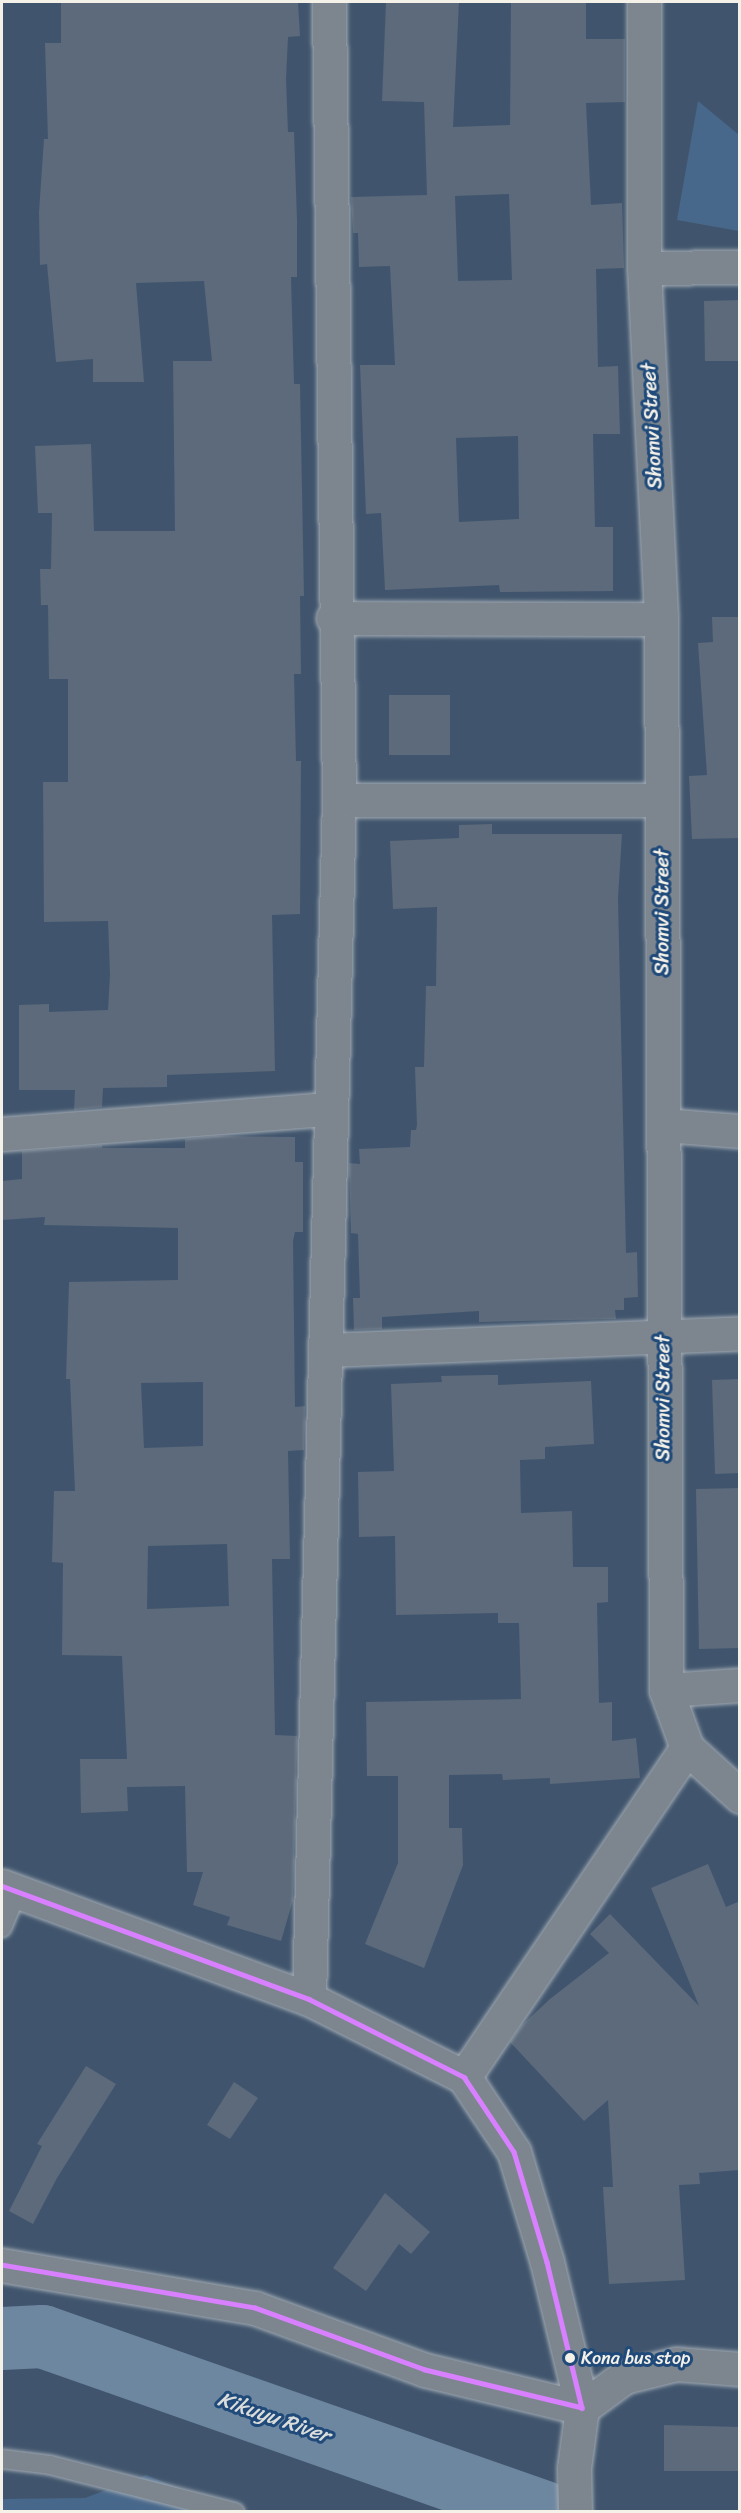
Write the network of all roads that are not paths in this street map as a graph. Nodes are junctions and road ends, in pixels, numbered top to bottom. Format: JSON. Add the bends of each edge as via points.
{"nodes":[{"id":1,"x":329,"y":2,"type":"edge"},
{"id":2,"x":644,"y":2,"type":"edge"},
{"id":3,"x":740,"y":267,"type":"edge"},
{"id":4,"x":644,"y":268,"type":"junction"},
{"id":5,"x":333,"y":618,"type":"junction"},
{"id":6,"x":661,"y":619,"type":"junction"},
{"id":7,"x":339,"y":800,"type":"junction"},
{"id":8,"x":662,"y":800,"type":"junction"},
{"id":9,"x":328,"y":1109,"type":"junction"},
{"id":10,"x":664,"y":1125,"type":"junction"},
{"id":11,"x":740,"y":1131,"type":"edge"},
{"id":12,"x":2,"y":1134,"type":"edge"},
{"id":13,"x":740,"y":1333,"type":"edge"},
{"id":14,"x":663,"y":1334,"type":"junction"},
{"id":15,"x":325,"y":1350,"type":"junction"},
{"id":16,"x":740,"y":1685,"type":"edge"},
{"id":17,"x":666,"y":1690,"type":"junction"},
{"id":18,"x":687,"y":1748,"type":"junction"},
{"id":19,"x":740,"y":1796,"type":"edge"},
{"id":20,"x":9,"y":1889,"type":"edge"},
{"id":21,"x":2,"y":1928,"type":"edge"},
{"id":22,"x":309,"y":1999,"type":"junction"},
{"id":23,"x":464,"y":2078,"type":"junction"},
{"id":24,"x":2,"y":2265,"type":"edge"},
{"id":25,"x":740,"y":2368,"type":"edge"},
{"id":26,"x":582,"y":2408,"type":"junction"},
{"id":27,"x":2,"y":2459,"type":"edge"},
{"id":28,"x":235,"y":2511,"type":"edge"},
{"id":29,"x":575,"y":2511,"type":"edge"}],
"edges":[{"from":1,"to":5,"type":"street"},
{"from":2,"to":4,"type":"street","name":"Shomvi Street"},
{"from":3,"to":4,"type":"street"},
{"from":4,"to":6,"type":"street","name":"Shomvi Street"},
{"from":5,"to":6,"type":"street"},
{"from":5,"to":7,"type":"street"},
{"from":6,"to":8,"type":"street","name":"Shomvi Street"},
{"from":7,"to":8,"type":"street"},
{"from":7,"to":9,"type":"street"},
{"from":8,"to":10,"type":"street","name":"Shomvi Street"},
{"from":9,"to":12,"type":"street"},
{"from":9,"to":15,"type":"street"},
{"from":10,"to":11,"type":"street"},
{"from":10,"to":14,"type":"street","name":"Shomvi Street"},
{"from":13,"to":14,"type":"street"},
{"from":14,"to":15,"type":"street"},
{"from":14,"to":17,"type":"street","name":"Shomvi Street"},
{"from":15,"to":22,"type":"street"},
{"from":16,"to":17,"type":"street"},
{"from":17,"to":18,"type":"street","name":"Shomvi Street"},
{"from":18,"to":19,"type":"street","name":"Shomvi Street"},
{"from":18,"to":23,"type":"street"},
{"from":20,"to":21,"type":"lane"},
{"from":20,"to":22,"type":"street"},
{"from":22,"to":23,"type":"street"},
{"from":23,"to":26,"type":"street","via":[[514,2152],[547,2262]]},
{"from":24,"to":26,"type":"street","via":[[255,2308],[425,2370]]},
{"from":25,"to":26,"type":"street","via":[[676,2364],[624,2377]]},
{"from":26,"to":29,"type":"street","via":[[574,2468]]},
{"from":27,"to":28,"type":"lane","via":[[50,2465]]}]}
